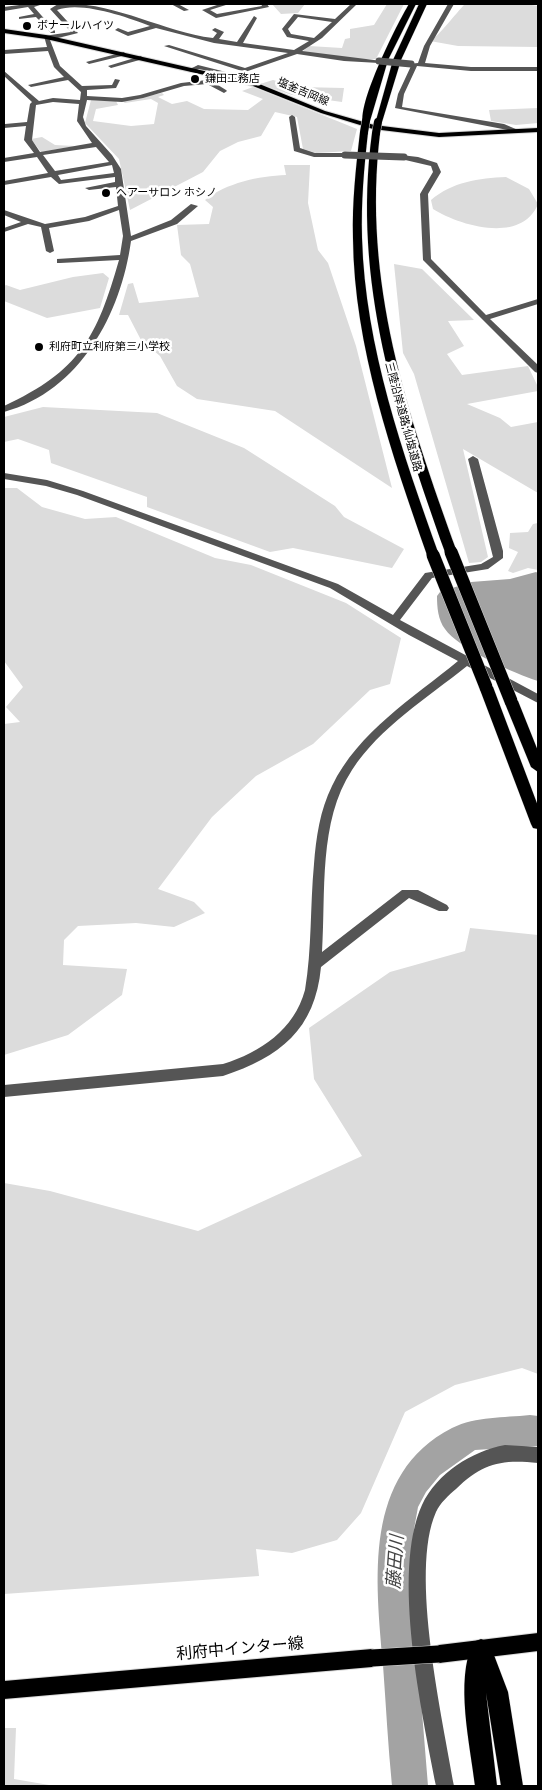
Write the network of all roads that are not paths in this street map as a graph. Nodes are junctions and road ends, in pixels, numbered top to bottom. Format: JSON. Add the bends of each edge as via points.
{"nodes":[{"id":1,"x":40,"y":4,"type":"edge"},
{"id":2,"x":63,"y":4,"type":"edge"},
{"id":3,"x":174,"y":4,"type":"edge"},
{"id":4,"x":226,"y":4,"type":"edge"},
{"id":5,"x":264,"y":4,"type":"edge"},
{"id":6,"x":354,"y":4,"type":"edge"},
{"id":7,"x":451,"y":4,"type":"edge"},
{"id":8,"x":411,"y":5,"type":"edge"},
{"id":9,"x":423,"y":5,"type":"edge"},
{"id":10,"x":29,"y":6,"type":"junction"},
{"id":11,"x":4,"y":10,"type":"edge"},
{"id":12,"x":186,"y":10,"type":"dead end"},
{"id":13,"x":37,"y":15,"type":"junction"},
{"id":14,"x":21,"y":18,"type":"dead end"},
{"id":15,"x":254,"y":18,"type":"dead end"},
{"id":16,"x":336,"y":21,"type":"junction"},
{"id":17,"x":156,"y":26,"type":"junction"},
{"id":18,"x":118,"y":30,"type":"dead end"},
{"id":19,"x":215,"y":30,"type":"dead end"},
{"id":20,"x":4,"y":31,"type":"edge"},
{"id":21,"x":50,"y":36,"type":"junction"},
{"id":22,"x":315,"y":40,"type":"junction"},
{"id":23,"x":214,"y":41,"type":"junction"},
{"id":24,"x":240,"y":44,"type":"junction"},
{"id":25,"x":167,"y":46,"type":"dead end"},
{"id":26,"x":261,"y":47,"type":"junction"},
{"id":27,"x":50,"y":50,"type":"junction"},
{"id":28,"x":4,"y":52,"type":"edge"},
{"id":29,"x":294,"y":53,"type":"junction"},
{"id":30,"x":124,"y":54,"type":"junction"},
{"id":31,"x":243,"y":54,"type":"dead end"},
{"id":32,"x":141,"y":58,"type":"junction"},
{"id":33,"x":89,"y":62,"type":"dead end"},
{"id":34,"x":416,"y":64,"type":"junction"},
{"id":35,"x":111,"y":66,"type":"dead end"},
{"id":36,"x":538,"y":69,"type":"edge"},
{"id":37,"x":191,"y":70,"type":"junction"},
{"id":38,"x":245,"y":70,"type":"junction"},
{"id":39,"x":4,"y":73,"type":"edge"},
{"id":40,"x":224,"y":76,"type":"junction"},
{"id":41,"x":69,"y":78,"type":"junction"},
{"id":42,"x":117,"y":80,"type":"dead end"},
{"id":43,"x":208,"y":82,"type":"junction"},
{"id":44,"x":31,"y":85,"type":"dead end"},
{"id":45,"x":82,"y":88,"type":"junction"},
{"id":46,"x":224,"y":91,"type":"dead end"},
{"id":47,"x":84,"y":100,"type":"junction"},
{"id":48,"x":37,"y":103,"type":"junction"},
{"id":49,"x":292,"y":117,"type":"dead end"},
{"id":50,"x":30,"y":124,"type":"junction"},
{"id":51,"x":5,"y":126,"type":"dead end"},
{"id":52,"x":538,"y":130,"type":"edge"},
{"id":53,"x":516,"y":131,"type":"junction"},
{"id":54,"x":98,"y":144,"type":"junction"},
{"id":55,"x":38,"y":154,"type":"junction"},
{"id":56,"x":4,"y":160,"type":"edge"},
{"id":57,"x":113,"y":163,"type":"junction"},
{"id":58,"x":54,"y":174,"type":"junction"},
{"id":59,"x":117,"y":174,"type":"junction"},
{"id":60,"x":4,"y":183,"type":"edge"},
{"id":61,"x":118,"y":184,"type":"junction"},
{"id":62,"x":89,"y":188,"type":"dead end"},
{"id":63,"x":194,"y":206,"type":"dead end"},
{"id":64,"x":121,"y":207,"type":"junction"},
{"id":65,"x":4,"y":212,"type":"edge"},
{"id":66,"x":58,"y":212,"type":"dead end"},
{"id":67,"x":28,"y":222,"type":"junction"},
{"id":68,"x":65,"y":222,"type":"junction"},
{"id":69,"x":45,"y":226,"type":"junction"},
{"id":70,"x":4,"y":230,"type":"edge"},
{"id":71,"x":127,"y":240,"type":"junction"},
{"id":72,"x":50,"y":251,"type":"dead end"},
{"id":73,"x":124,"y":257,"type":"junction"},
{"id":74,"x":60,"y":261,"type":"dead end"},
{"id":75,"x":538,"y":302,"type":"edge"},
{"id":76,"x":484,"y":318,"type":"junction"},
{"id":77,"x":538,"y":370,"type":"edge"},
{"id":78,"x":4,"y":409,"type":"edge"},
{"id":79,"x":473,"y":459,"type":"dead end"},
{"id":80,"x":4,"y":476,"type":"edge"},
{"id":81,"x":394,"y":621,"type":"junction"},
{"id":82,"x":466,"y":661,"type":"junction"},
{"id":83,"x":538,"y":699,"type":"edge"},
{"id":84,"x":538,"y":767,"type":"edge"},
{"id":85,"x":538,"y":824,"type":"edge"},
{"id":86,"x":443,"y":908,"type":"dead end"},
{"id":87,"x":314,"y":965,"type":"junction"},
{"id":88,"x":4,"y":1091,"type":"edge"},
{"id":89,"x":538,"y":1454,"type":"edge"},
{"id":90,"x":538,"y":1642,"type":"edge"},
{"id":91,"x":481,"y":1650,"type":"junction"},
{"id":92,"x":4,"y":1690,"type":"edge"},
{"id":93,"x":445,"y":1786,"type":"edge"},
{"id":94,"x":486,"y":1786,"type":"edge"},
{"id":95,"x":512,"y":1786,"type":"edge"}],
"edges":[{"from":1,"to":10,"type":"street"},
{"from":2,"to":17,"type":"street","via":[[107,10]]},
{"from":2,"to":21,"type":"street","via":[[53,9],[75,33]]},
{"from":3,"to":12,"type":"street"},
{"from":4,"to":5,"type":"street","via":[[204,10],[216,16],[266,7]]},
{"from":6,"to":16,"type":"street"},
{"from":7,"to":34,"type":"street"},
{"from":8,"to":85,"type":"highway","name":"三陸沿岸道路;仙塩道路","bridge":true,"via":[[374,87],[365,126],[356,203],[362,296],[374,362],[412,497]]},
{"from":9,"to":84,"type":"highway","name":"三陸沿岸道路;仙塩道路","bridge":true,"via":[[396,60],[377,128],[370,203],[376,297],[391,369],[411,438],[451,552]]},
{"from":10,"to":11,"type":"street"},
{"from":10,"to":13,"type":"street"},
{"from":13,"to":14,"type":"street"},
{"from":13,"to":21,"type":"street"},
{"from":15,"to":24,"type":"street"},
{"from":16,"to":22,"type":"street"},
{"from":16,"to":22,"type":"street","via":[[296,15],[285,29],[289,36]]},
{"from":17,"to":18,"type":"street","via":[[128,34]]},
{"from":17,"to":23,"type":"street"},
{"from":19,"to":23,"type":"street","via":[[221,32]]},
{"from":20,"to":21,"type":"main road","name":"塩釜吉岡線"},
{"from":21,"to":27,"type":"street"},
{"from":21,"to":30,"type":"main road","name":"塩釜吉岡線"},
{"from":22,"to":29,"type":"street"},
{"from":23,"to":24,"type":"street"},
{"from":24,"to":26,"type":"street"},
{"from":25,"to":38,"type":"street"},
{"from":26,"to":29,"type":"street"},
{"from":26,"to":31,"type":"street"},
{"from":27,"to":28,"type":"street"},
{"from":27,"to":41,"type":"street","via":[[57,66]]},
{"from":29,"to":34,"type":"street","bridge":true},
{"from":29,"to":38,"type":"street"},
{"from":30,"to":32,"type":"main road","name":"塩釜吉岡線"},
{"from":30,"to":33,"type":"street"},
{"from":32,"to":35,"type":"street"},
{"from":32,"to":37,"type":"main road","name":"塩釜吉岡線"},
{"from":34,"to":36,"type":"street","via":[[471,69]]},
{"from":34,"to":53,"type":"street","via":[[401,94],[398,108],[504,126]]},
{"from":37,"to":38,"type":"street","via":[[198,67],[235,74]]},
{"from":37,"to":40,"type":"main road","name":"塩釜吉岡線"},
{"from":39,"to":48,"type":"street"},
{"from":40,"to":43,"type":"street"},
{"from":40,"to":53,"type":"main road","name":"塩釜吉岡線","via":[[271,89],[323,112],[373,127],[438,135]]},
{"from":41,"to":44,"type":"street"},
{"from":41,"to":45,"type":"street"},
{"from":42,"to":45,"type":"street","via":[[116,89]]},
{"from":43,"to":46,"type":"street"},
{"from":43,"to":47,"type":"street","via":[[186,84],[122,100]]},
{"from":45,"to":47,"type":"street"},
{"from":47,"to":48,"type":"street"},
{"from":47,"to":54,"type":"street","via":[[80,121]]},
{"from":48,"to":50,"type":"street","via":[[33,104]]},
{"from":49,"to":76,"type":"street","bridge":true,"via":[[297,149],[314,154],[418,159],[434,165],[437,172],[424,194],[427,260]]},
{"from":50,"to":51,"type":"street"},
{"from":50,"to":55,"type":"street","via":[[28,140]]},
{"from":52,"to":53,"type":"main road","name":"塩釜吉岡線"},
{"from":54,"to":55,"type":"street"},
{"from":54,"to":57,"type":"street"},
{"from":55,"to":56,"type":"street"},
{"from":55,"to":58,"type":"street"},
{"from":57,"to":58,"type":"street"},
{"from":57,"to":59,"type":"street"},
{"from":58,"to":59,"type":"street","via":[[59,182]]},
{"from":58,"to":60,"type":"street"},
{"from":59,"to":61,"type":"street"},
{"from":61,"to":62,"type":"street"},
{"from":61,"to":64,"type":"street"},
{"from":63,"to":71,"type":"street","via":[[174,222]]},
{"from":64,"to":68,"type":"street"},
{"from":64,"to":71,"type":"street"},
{"from":65,"to":67,"type":"street"},
{"from":66,"to":68,"type":"street"},
{"from":67,"to":69,"type":"street"},
{"from":67,"to":70,"type":"street"},
{"from":68,"to":69,"type":"street"},
{"from":69,"to":72,"type":"street"},
{"from":71,"to":73,"type":"street"},
{"from":73,"to":74,"type":"street"},
{"from":73,"to":78,"type":"street","via":[[111,308],[103,325],[74,364],[40,392]]},
{"from":75,"to":76,"type":"street"},
{"from":76,"to":77,"type":"street"},
{"from":79,"to":81,"type":"street","via":[[498,558],[484,567],[429,575]]},
{"from":80,"to":81,"type":"street","via":[[47,482],[80,492],[299,573],[351,594]]},
{"from":81,"to":82,"type":"street"},
{"from":82,"to":83,"type":"street"},
{"from":82,"to":87,"type":"street","via":[[364,747],[337,788],[324,838]]},
{"from":86,"to":87,"type":"street","via":[[414,893],[406,893]]},
{"from":87,"to":88,"type":"street","via":[[309,997],[302,1015],[285,1036],[246,1063],[196,1074]]},
{"from":89,"to":93,"type":"street","via":[[502,1454],[481,1459],[463,1470],[443,1488],[428,1510],[420,1535],[418,1599]]},
{"from":90,"to":91,"type":"main road","name":"利府中インター線"},
{"from":91,"to":92,"type":"main road","name":"利府中インター線","bridge":true},
{"from":91,"to":94,"type":"highway","via":[[475,1694]]},
{"from":91,"to":95,"type":"highway","via":[[497,1692]]}]}
